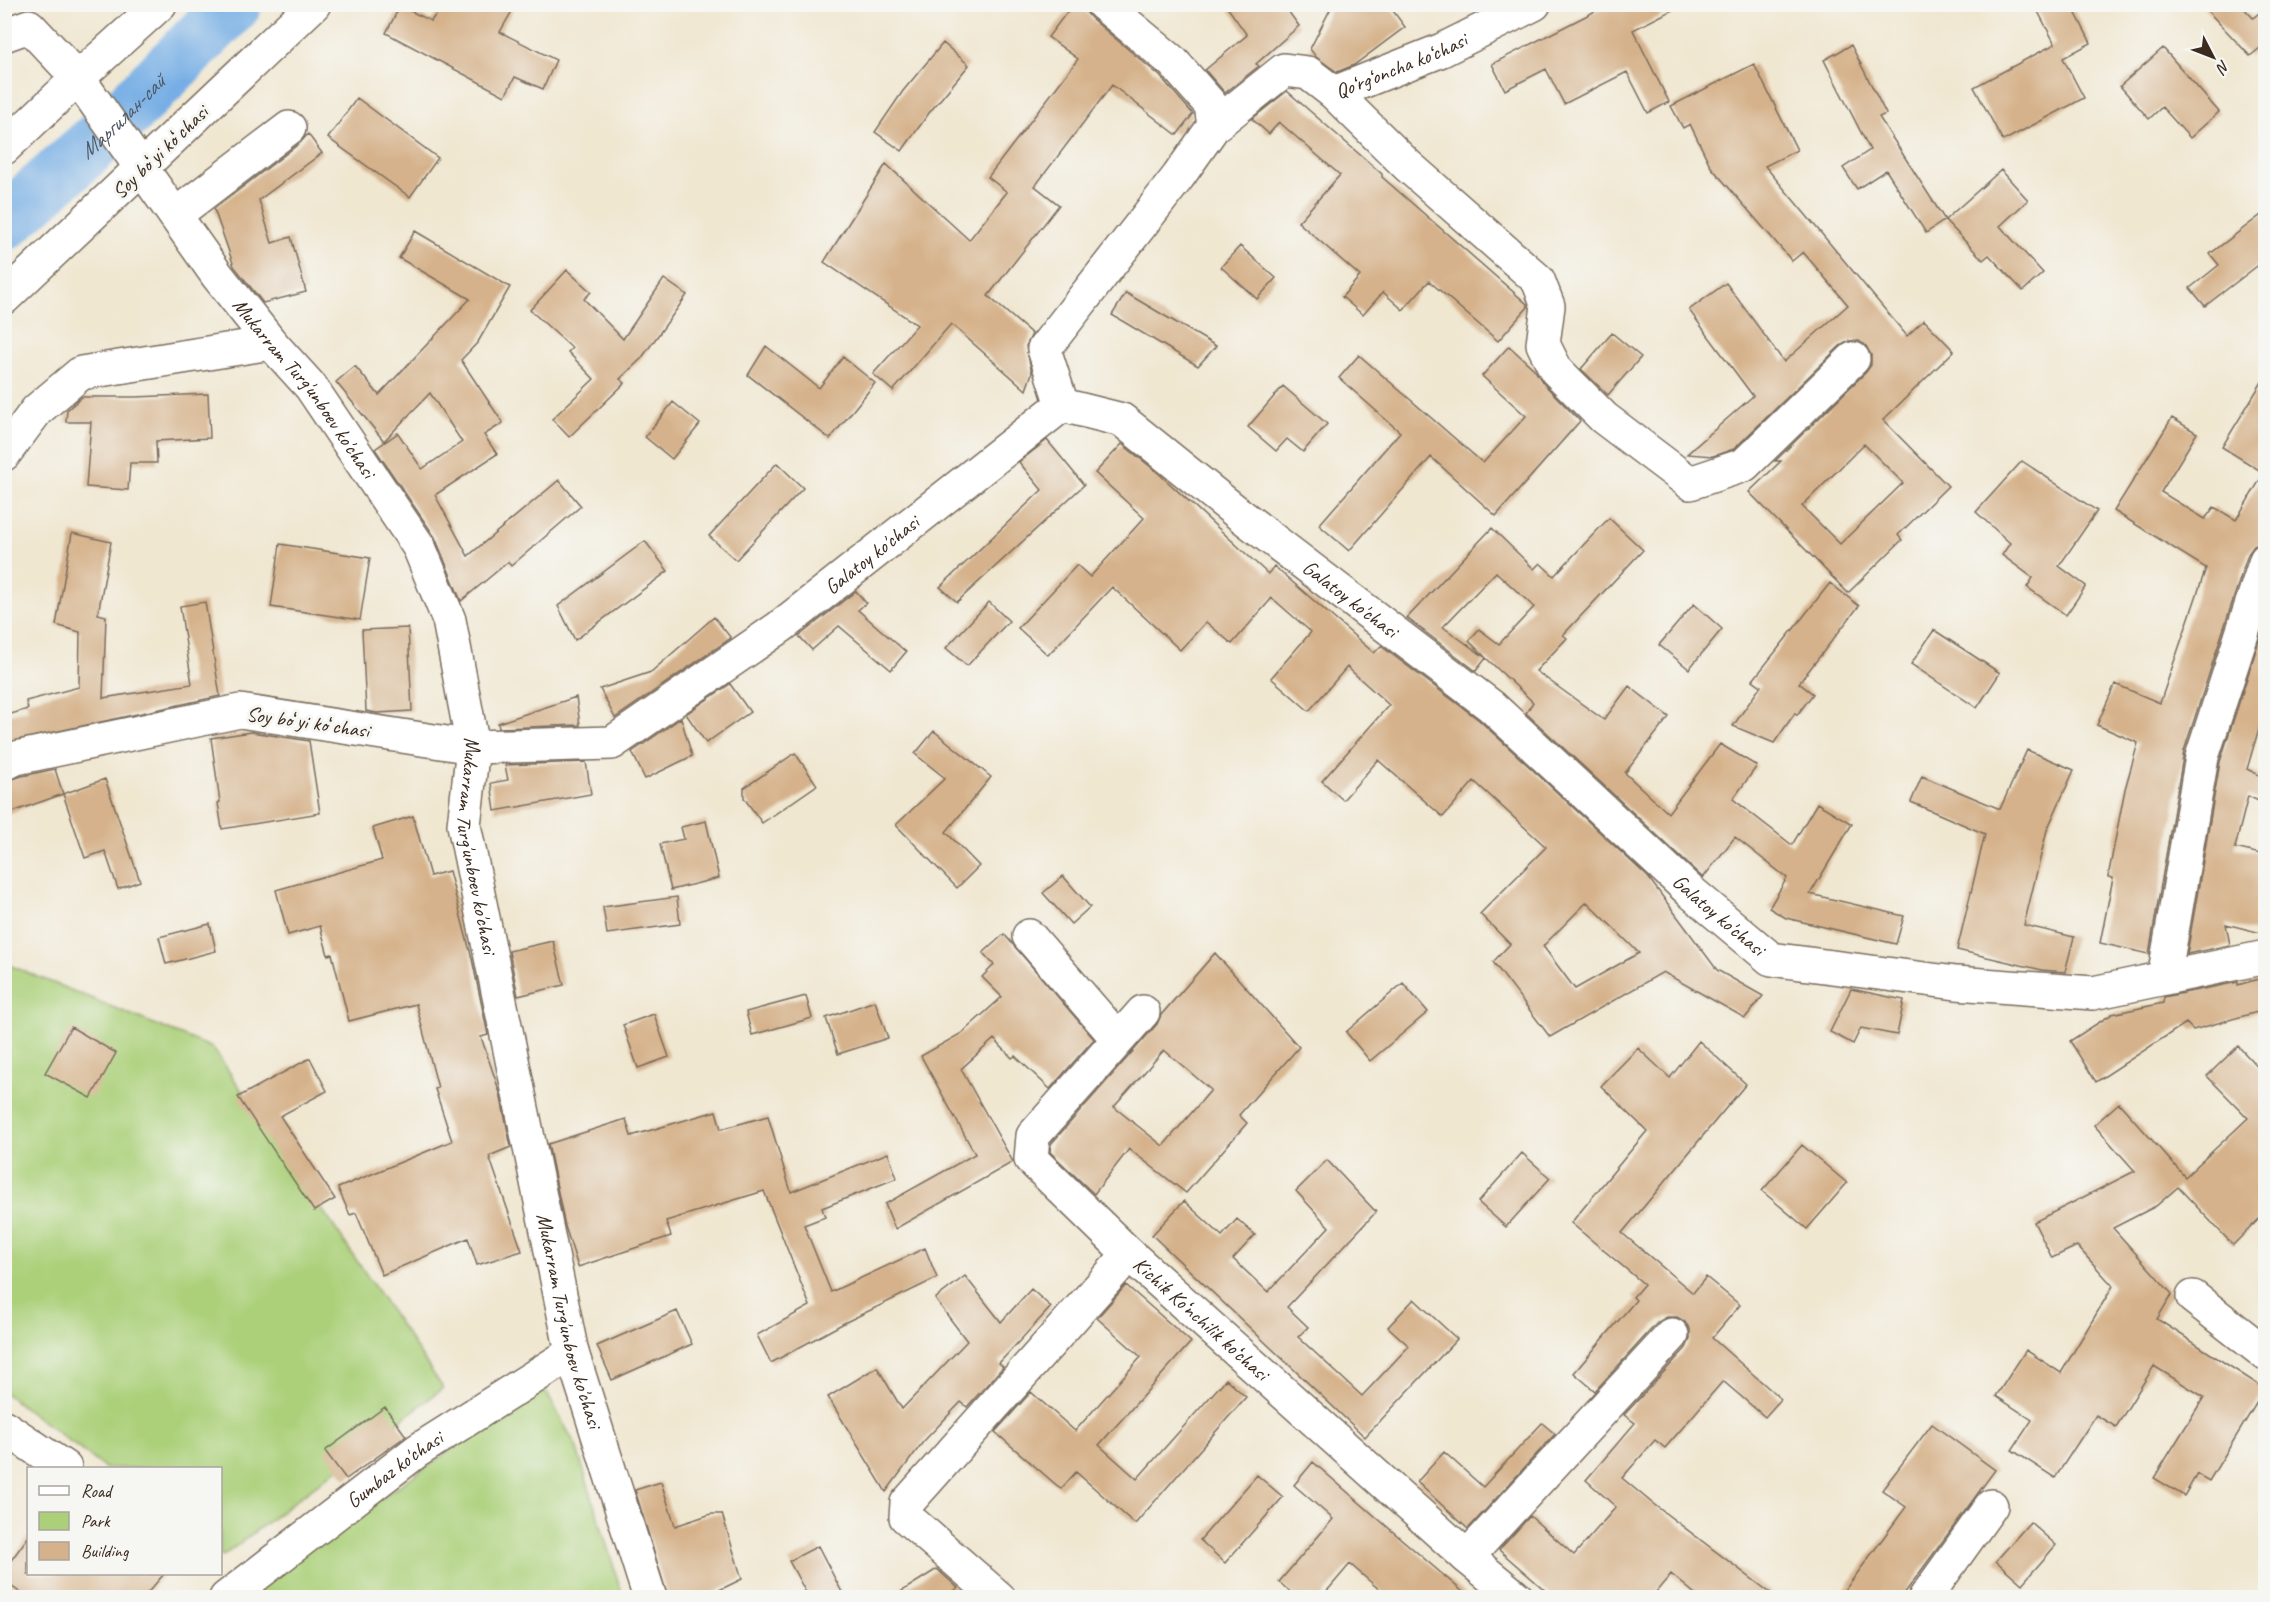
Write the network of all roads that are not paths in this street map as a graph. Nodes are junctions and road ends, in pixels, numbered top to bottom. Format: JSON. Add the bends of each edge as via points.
{"nodes":[{"id":1,"x":160,"y":4,"type":"edge"},
{"id":2,"x":314,"y":4,"type":"edge"},
{"id":3,"x":1103,"y":4,"type":"edge"},
{"id":4,"x":1534,"y":4,"type":"edge"},
{"id":5,"x":24,"y":22,"type":"edge"},
{"id":6,"x":78,"y":78,"type":"junction"},
{"id":7,"x":1334,"y":93,"type":"junction"},
{"id":8,"x":1214,"y":126,"type":"junction"},
{"id":9,"x":289,"y":128,"type":"dead end"},
{"id":10,"x":4,"y":148,"type":"edge"},
{"id":11,"x":141,"y":170,"type":"junction"},
{"id":12,"x":175,"y":215,"type":"junction"},
{"id":13,"x":4,"y":298,"type":"edge"},
{"id":14,"x":271,"y":343,"type":"junction"},
{"id":15,"x":1853,"y":358,"type":"dead end"},
{"id":16,"x":1062,"y":405,"type":"junction"},
{"id":17,"x":4,"y":454,"type":"edge"},
{"id":18,"x":2265,"y":560,"type":"edge"},
{"id":19,"x":473,"y":747,"type":"junction"},
{"id":20,"x":4,"y":765,"type":"edge"},
{"id":21,"x":1029,"y":936,"type":"dead end"},
{"id":22,"x":2265,"y":957,"type":"edge"},
{"id":23,"x":2164,"y":978,"type":"junction"},
{"id":24,"x":1143,"y":1012,"type":"dead end"},
{"id":25,"x":1118,"y":1039,"type":"junction"},
{"id":26,"x":1129,"y":1254,"type":"junction"},
{"id":27,"x":2193,"y":1297,"type":"dead end"},
{"id":28,"x":1672,"y":1335,"type":"dead end"},
{"id":29,"x":572,"y":1353,"type":"junction"},
{"id":30,"x":2265,"y":1354,"type":"edge"},
{"id":31,"x":4,"y":1427,"type":"edge"},
{"id":32,"x":64,"y":1467,"type":"edge"},
{"id":33,"x":1991,"y":1506,"type":"dead end"},
{"id":34,"x":1467,"y":1557,"type":"junction"},
{"id":35,"x":227,"y":1586,"type":"edge"},
{"id":36,"x":650,"y":1598,"type":"edge"},
{"id":37,"x":999,"y":1598,"type":"edge"},
{"id":38,"x":1517,"y":1598,"type":"edge"},
{"id":39,"x":1925,"y":1598,"type":"edge"}],
"edges":[{"from":1,"to":6,"type":"street"},
{"from":2,"to":11,"type":"street","name":"Soy boʻyi koʻchasi"},
{"from":3,"to":8,"type":"street","via":[[1173,62],[1211,105]]},
{"from":4,"to":7,"type":"street","name":"Qo‘rg‘oncha ko‘chasi","via":[[1442,50]]},
{"from":5,"to":6,"type":"street","name":"Mukarram Turg'unboev ko'chasi"},
{"from":6,"to":10,"type":"street"},
{"from":6,"to":11,"type":"street","name":"Mukarram Turg'unboev ko'chasi"},
{"from":7,"to":8,"type":"street","name":"Qo‘rg‘oncha ko‘chasi","via":[[1308,73],[1284,70]]},
{"from":7,"to":15,"type":"street","via":[[1407,165],[1538,280],[1548,306],[1543,344],[1556,370],[1604,418],[1690,483],[1744,465]]},
{"from":8,"to":16,"type":"street","name":"Qo‘rg‘oncha ko‘chasi","via":[[1044,349]]},
{"from":9,"to":12,"type":"street"},
{"from":11,"to":12,"type":"street","name":"Mukarram Turg'unboev ko'chasi"},
{"from":11,"to":13,"type":"street","name":"Soy boʻyi koʻchasi"},
{"from":12,"to":14,"type":"street","name":"Mukarram Turg'unboev ko'chasi"},
{"from":14,"to":17,"type":"street","via":[[81,373],[37,410]]},
{"from":14,"to":19,"type":"street","name":"Mukarram Turg'unboev ko'chasi","via":[[311,387],[419,546],[449,620]]},
{"from":16,"to":19,"type":"street","name":"Galatoy ko'chasi","via":[[780,627],[612,744]]},
{"from":16,"to":23,"type":"street","name":"Galatoy ko'chasi","via":[[1122,420],[1491,706],[1691,892],[1771,959],[1956,983],[2093,993]]},
{"from":18,"to":23,"type":"street","via":[[2202,757]]},
{"from":19,"to":20,"type":"street","name":"Soy boʻyi koʻchasi","via":[[240,711],[16,758]]},
{"from":19,"to":29,"type":"street","name":"Mukarram Turg'unboev ko'chasi","via":[[464,825]]},
{"from":21,"to":25,"type":"street"},
{"from":22,"to":23,"type":"street","name":"Galatoy ko'chasi"},
{"from":24,"to":25,"type":"street","name":"Kichik Ko‘nchilik ko‘chasi"},
{"from":25,"to":26,"type":"street","name":"Kichik Ko‘nchilik ko‘chasi","via":[[1033,1136],[1031,1160]]},
{"from":26,"to":34,"type":"street","name":"Kichik Ko‘nchilik ko‘chasi"},
{"from":26,"to":37,"type":"street","via":[[907,1503],[906,1517]]},
{"from":27,"to":30,"type":"street"},
{"from":28,"to":34,"type":"street"},
{"from":29,"to":35,"type":"street","name":"Gumbaz ko'chasi","via":[[417,1450]]},
{"from":29,"to":36,"type":"street","name":"Mukarram Turg'unboev ko'chasi"},
{"from":31,"to":32,"type":"street"},
{"from":33,"to":39,"type":"street"},
{"from":34,"to":38,"type":"street","name":"Kichik Ko‘nchilik ko‘chasi"}]}
